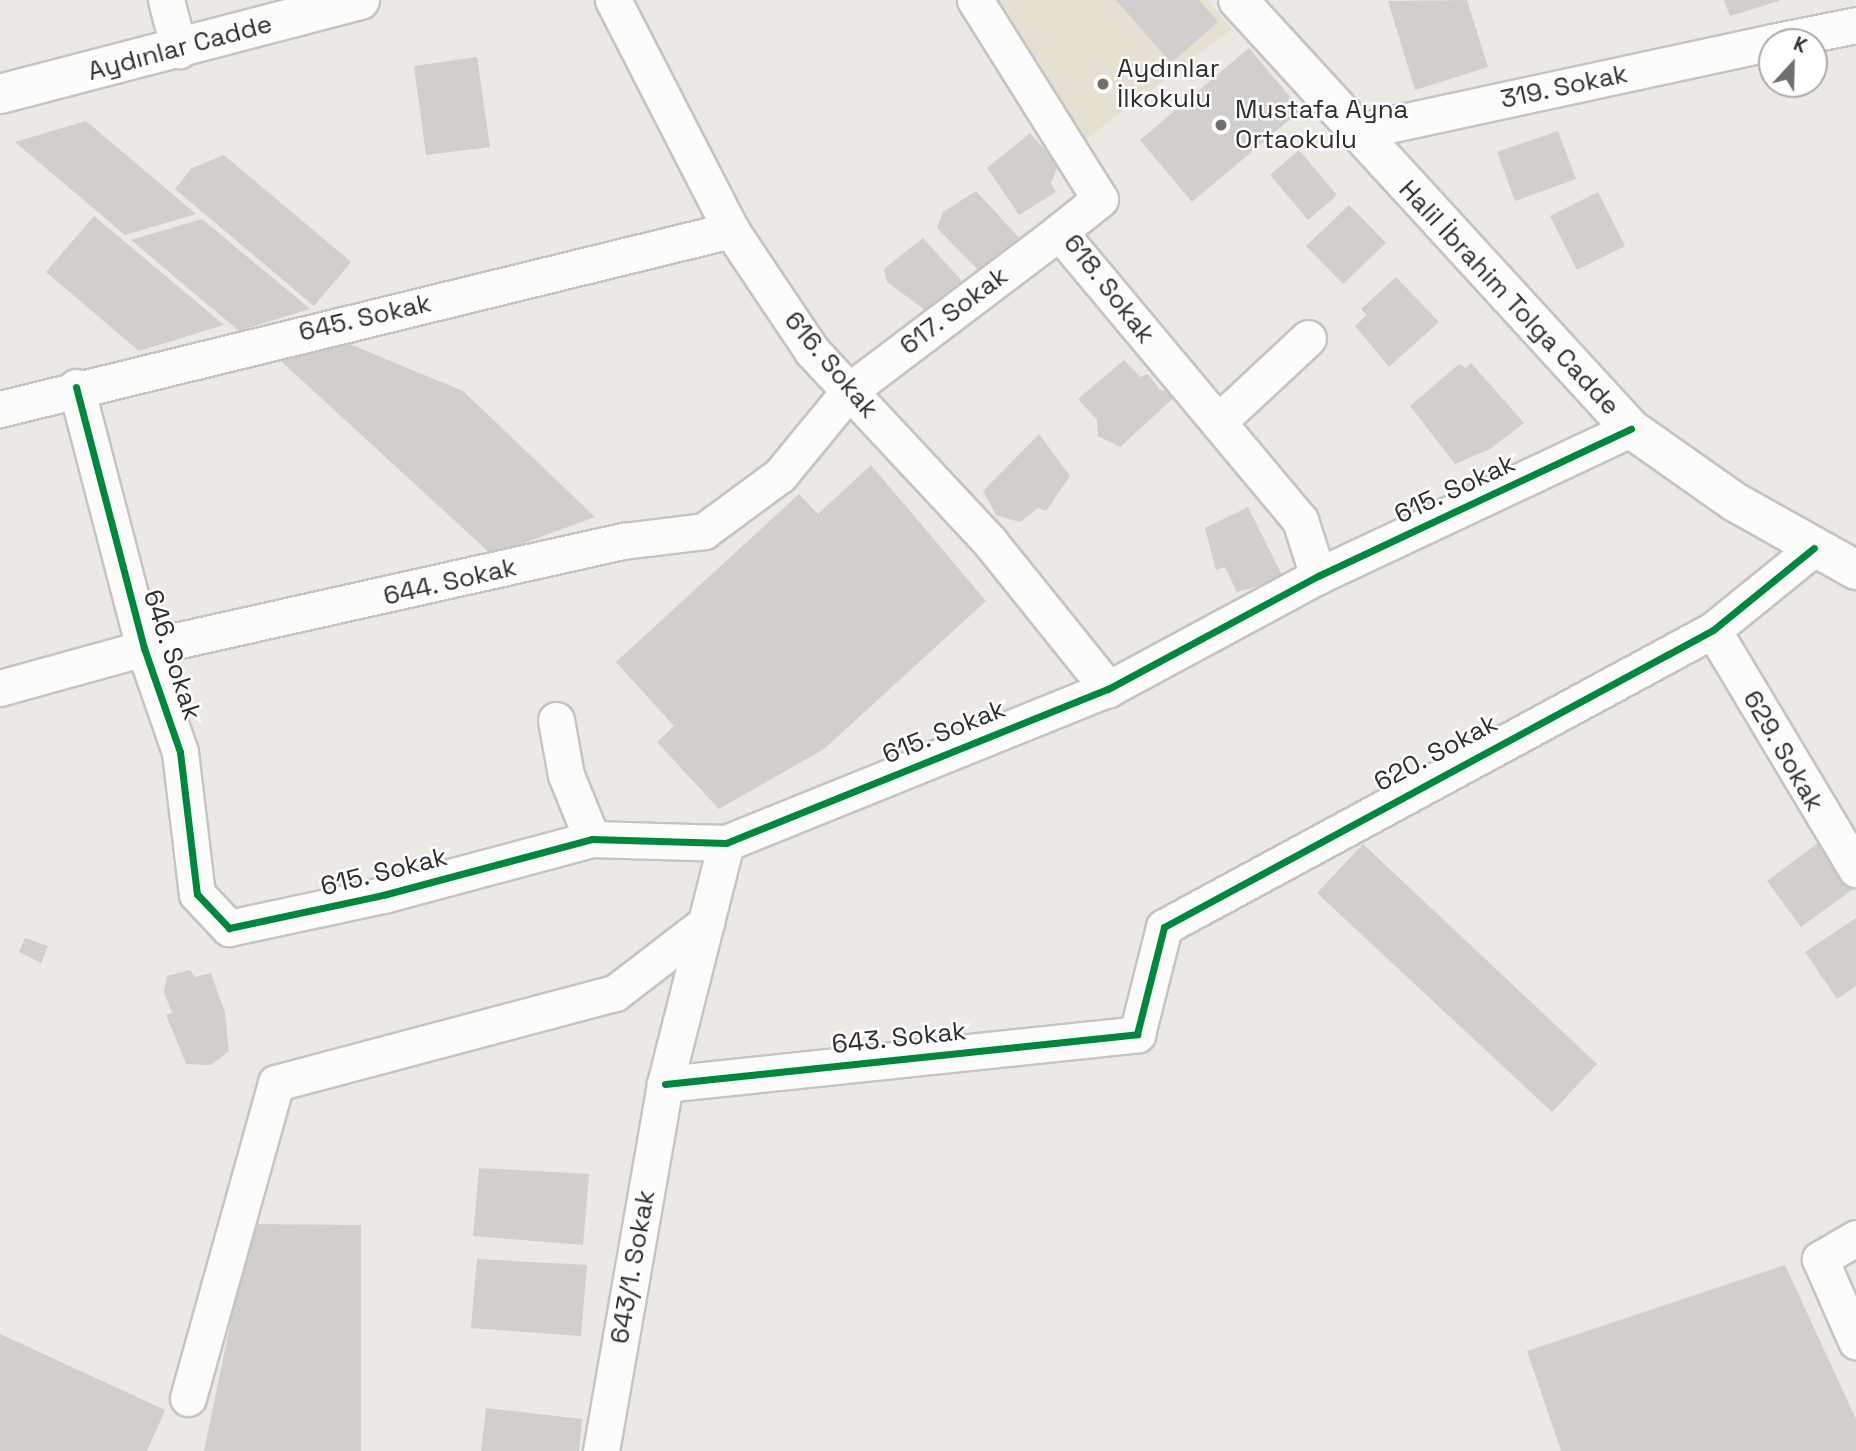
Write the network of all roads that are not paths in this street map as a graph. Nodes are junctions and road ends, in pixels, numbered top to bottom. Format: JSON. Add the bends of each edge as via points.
{"nodes":[{"id":1,"x":166,"y":0,"type":"edge"},
{"id":2,"x":360,"y":0,"type":"edge"},
{"id":3,"x":613,"y":0,"type":"edge"},
{"id":4,"x":975,"y":0,"type":"edge"},
{"id":5,"x":1238,"y":0,"type":"edge"},
{"id":6,"x":1834,"y":18,"type":"edge"},
{"id":7,"x":1808,"y":28,"type":"edge"},
{"id":8,"x":1758,"y":45,"type":"edge"},
{"id":9,"x":179,"y":50,"type":"junction"},
{"id":10,"x":0,"y":94,"type":"edge"},
{"id":11,"x":1356,"y":132,"type":"junction"},
{"id":12,"x":731,"y":230,"type":"junction"},
{"id":13,"x":1059,"y":232,"type":"junction"},
{"id":14,"x":1308,"y":338,"type":"dead end"},
{"id":15,"x":76,"y":387,"type":"junction"},
{"id":16,"x":849,"y":391,"type":"junction"},
{"id":17,"x":0,"y":410,"type":"edge"},
{"id":18,"x":1218,"y":422,"type":"junction"},
{"id":19,"x":1631,"y":429,"type":"junction"},
{"id":20,"x":1842,"y":557,"type":"edge"},
{"id":21,"x":1318,"y":576,"type":"junction"},
{"id":22,"x":1713,"y":630,"type":"junction"},
{"id":23,"x":144,"y":648,"type":"junction"},
{"id":24,"x":0,"y":688,"type":"edge"},
{"id":25,"x":1108,"y":689,"type":"junction"},
{"id":26,"x":556,"y":720,"type":"dead end"},
{"id":27,"x":592,"y":839,"type":"junction"},
{"id":28,"x":726,"y":843,"type":"junction"},
{"id":29,"x":1856,"y":869,"type":"edge"},
{"id":30,"x":706,"y":923,"type":"junction"},
{"id":31,"x":229,"y":928,"type":"joint"},
{"id":32,"x":1137,"y":1034,"type":"joint"},
{"id":33,"x":665,"y":1084,"type":"junction"},
{"id":34,"x":1856,"y":1238,"type":"edge"},
{"id":35,"x":1856,"y":1341,"type":"edge"},
{"id":36,"x":188,"y":1398,"type":"dead end"},
{"id":37,"x":601,"y":1451,"type":"edge"}],
"edges":[{"from":1,"to":9,"type":"street"},
{"from":2,"to":9,"type":"street","name":"Aydınlar Cadde"},
{"from":3,"to":12,"type":"street","name":"616. Sokak"},
{"from":4,"to":13,"type":"street","name":"618. Sokak","via":[[1100,199]]},
{"from":5,"to":11,"type":"street","name":"Halil İbrahim Tolga Cadde"},
{"from":6,"to":7,"type":"street","name":"319. Sokak"},
{"from":8,"to":11,"type":"street","name":"319. Sokak"},
{"from":9,"to":10,"type":"street","name":"Aydınlar Cadde"},
{"from":11,"to":19,"type":"street","name":"Halil İbrahim Tolga Cadde"},
{"from":12,"to":15,"type":"street","name":"645. Sokak"},
{"from":12,"to":16,"type":"street","name":"616. Sokak","via":[[812,351]]},
{"from":13,"to":16,"type":"street","name":"617. Sokak"},
{"from":13,"to":18,"type":"street","name":"618. Sokak"},
{"from":14,"to":18,"type":"street"},
{"from":15,"to":17,"type":"street","name":"645. Sokak"},
{"from":15,"to":23,"type":"street","name":"646. Sokak"},
{"from":16,"to":23,"type":"street","name":"644. Sokak","via":[[780,475],[704,531],[623,541]]},
{"from":16,"to":25,"type":"street","name":"616. Sokak","via":[[990,542]]},
{"from":18,"to":21,"type":"street","name":"618. Sokak","via":[[1300,520]]},
{"from":19,"to":20,"type":"street","name":"Halil İbrahim Tolga Cadde"},
{"from":19,"to":21,"type":"street","name":"615. Sokak"},
{"from":20,"to":22,"type":"street","name":"620. Sokak"},
{"from":21,"to":25,"type":"street","name":"615. Sokak"},
{"from":22,"to":29,"type":"street","name":"629. Sokak"},
{"from":22,"to":32,"type":"street","name":"620. Sokak","via":[[1164,927]]},
{"from":23,"to":24,"type":"street","name":"644. Sokak"},
{"from":23,"to":31,"type":"street","name":"646. Sokak","via":[[180,752],[197,894]]},
{"from":25,"to":28,"type":"street","name":"615. Sokak"},
{"from":26,"to":27,"type":"street","via":[[566,775]]},
{"from":27,"to":28,"type":"street","name":"615. Sokak"},
{"from":27,"to":31,"type":"street","name":"615. Sokak"},
{"from":28,"to":30,"type":"street","name":"643/1. Sokak"},
{"from":30,"to":33,"type":"street","name":"643/1. Sokak"},
{"from":30,"to":36,"type":"street","via":[[615,993],[276,1083]]},
{"from":32,"to":33,"type":"street","name":"643. Sokak"},
{"from":33,"to":37,"type":"street","name":"643/1. Sokak"},
{"from":34,"to":35,"type":"street","via":[[1820,1259]]}]}
